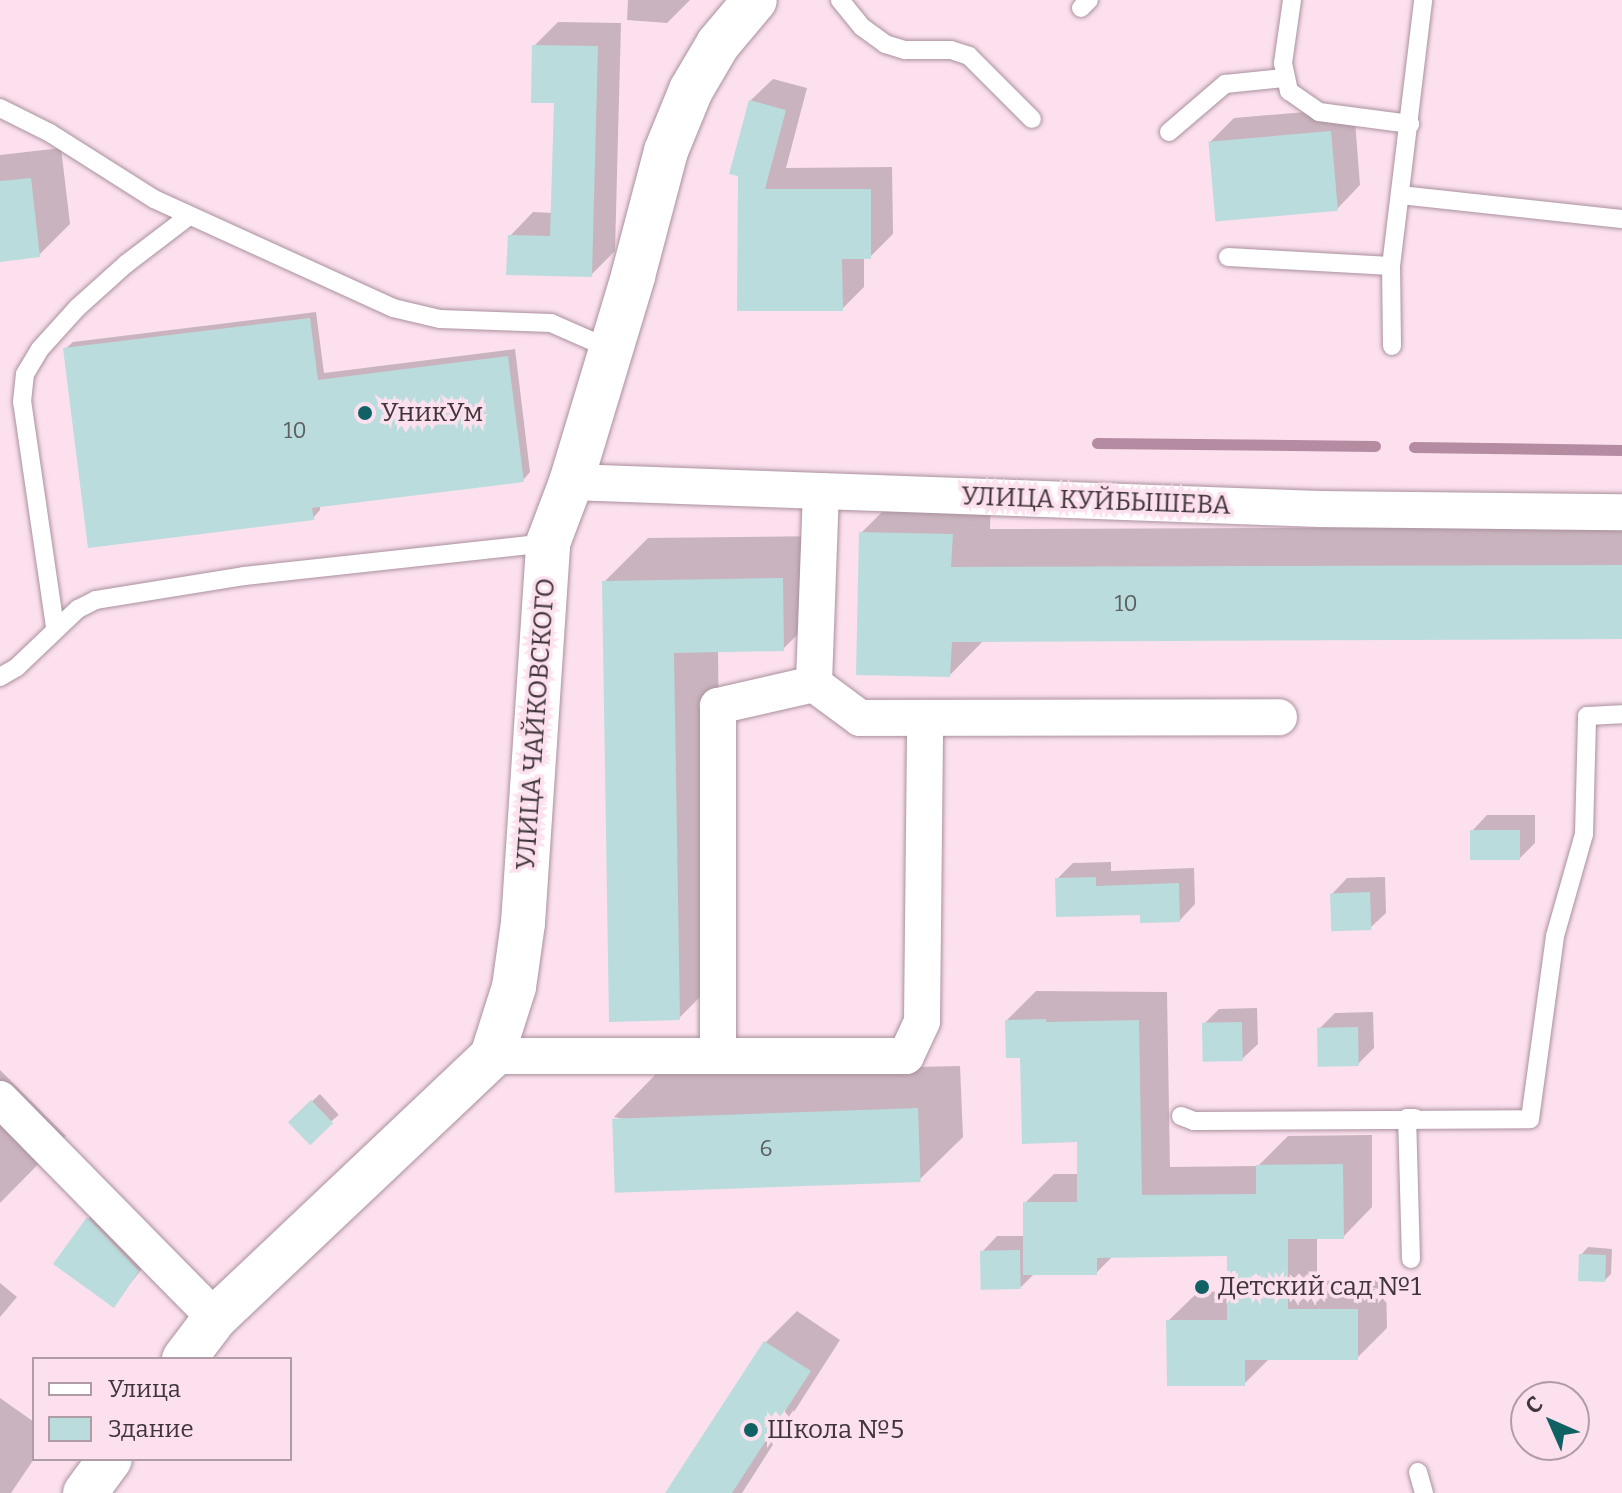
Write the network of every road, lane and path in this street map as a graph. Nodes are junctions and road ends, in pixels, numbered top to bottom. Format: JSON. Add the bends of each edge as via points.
{"nodes":[{"id":1,"x":755,"y":0,"type":"edge"},
{"id":2,"x":840,"y":0,"type":"edge"},
{"id":3,"x":1292,"y":0,"type":"edge"},
{"id":4,"x":1423,"y":0,"type":"edge"},
{"id":5,"x":1284,"y":78,"type":"junction"},
{"id":6,"x":0,"y":108,"type":"edge"},
{"id":7,"x":1032,"y":119,"type":"dead end"},
{"id":8,"x":1410,"y":124,"type":"junction"},
{"id":9,"x":1169,"y":132,"type":"dead end"},
{"id":10,"x":1400,"y":195,"type":"junction"},
{"id":11,"x":189,"y":216,"type":"junction"},
{"id":12,"x":1622,"y":219,"type":"edge"},
{"id":13,"x":1228,"y":257,"type":"dead end"},
{"id":14,"x":1391,"y":266,"type":"junction"},
{"id":15,"x":1392,"y":346,"type":"dead end"},
{"id":16,"x":610,"y":349,"type":"junction"},
{"id":17,"x":571,"y":482,"type":"junction"},
{"id":18,"x":821,"y":491,"type":"junction"},
{"id":19,"x":1622,"y":512,"type":"edge"},
{"id":20,"x":548,"y":543,"type":"junction"},
{"id":21,"x":55,"y":627,"type":"junction"},
{"id":22,"x":0,"y":677,"type":"edge"},
{"id":23,"x":814,"y":684,"type":"junction"},
{"id":24,"x":1622,"y":714,"type":"edge"},
{"id":25,"x":1279,"y":717,"type":"dead end"},
{"id":26,"x":925,"y":718,"type":"junction"},
{"id":27,"x":492,"y":1056,"type":"junction"},
{"id":28,"x":718,"y":1056,"type":"junction"},
{"id":29,"x":0,"y":1099,"type":"edge"},
{"id":30,"x":1181,"y":1116,"type":"dead end"},
{"id":31,"x":1407,"y":1118,"type":"junction"},
{"id":32,"x":1411,"y":1259,"type":"dead end"},
{"id":33,"x":215,"y":1318,"type":"junction"},
{"id":34,"x":186,"y":1357,"type":"edge"},
{"id":35,"x":109,"y":1461,"type":"edge"},
{"id":36,"x":1418,"y":1472,"type":"dead end"},
{"id":37,"x":85,"y":1493,"type":"edge"},
{"id":38,"x":1424,"y":1493,"type":"edge"}],
"edges":[{"from":1,"to":16,"type":"street","name":"УЛИЦА ЧАЙКОВСКОГО","via":[[718,44],[691,90],[666,151]]},
{"from":2,"to":7,"type":"lane","via":[[885,44],[969,56]]},
{"from":3,"to":5,"type":"lane"},
{"from":4,"to":8,"type":"lane"},
{"from":5,"to":8,"type":"lane","via":[[1289,91],[1319,112]]},
{"from":5,"to":9,"type":"lane","via":[[1225,84]]},
{"from":6,"to":11,"type":"lane"},
{"from":8,"to":10,"type":"lane"},
{"from":10,"to":12,"type":"lane"},
{"from":10,"to":14,"type":"lane"},
{"from":11,"to":16,"type":"lane","via":[[393,308],[440,319],[551,323]]},
{"from":11,"to":21,"type":"lane","via":[[77,308],[25,374],[22,402]]},
{"from":13,"to":14,"type":"lane"},
{"from":14,"to":15,"type":"lane"},
{"from":16,"to":17,"type":"street","name":"УЛИЦА ЧАЙКОВСКОГО"},
{"from":17,"to":18,"type":"street","name":"УЛИЦА КУЙБЫШЕВА"},
{"from":17,"to":20,"type":"street","name":"УЛИЦА ЧАЙКОВСКОГО"},
{"from":18,"to":19,"type":"street","name":"УЛИЦА КУЙБЫШЕВА","via":[[1320,509]]},
{"from":18,"to":23,"type":"street"},
{"from":20,"to":21,"type":"lane","via":[[244,576],[96,600]]},
{"from":20,"to":27,"type":"street","name":"УЛИЦА ЧАЙКОВСКОГО","via":[[523,923],[514,987]]},
{"from":21,"to":22,"type":"lane","via":[[17,667]]},
{"from":23,"to":26,"type":"street","via":[[860,718]]},
{"from":23,"to":28,"type":"street","via":[[718,706]]},
{"from":24,"to":31,"type":"lane","via":[[1587,716],[1584,834],[1555,936],[1530,1119]]},
{"from":25,"to":26,"type":"street"},
{"from":26,"to":28,"type":"street","via":[[922,1021],[906,1056]]},
{"from":27,"to":28,"type":"street"},
{"from":27,"to":33,"type":"street","name":"УЛИЦА ЧАЙКОВСКОГО"},
{"from":29,"to":33,"type":"street"},
{"from":30,"to":31,"type":"lane","via":[[1194,1121]]},
{"from":31,"to":32,"type":"lane"},
{"from":33,"to":34,"type":"street","name":"УЛИЦА ЧАЙКОВСКОГО"},
{"from":35,"to":37,"type":"street"},
{"from":36,"to":38,"type":"lane"}]}
